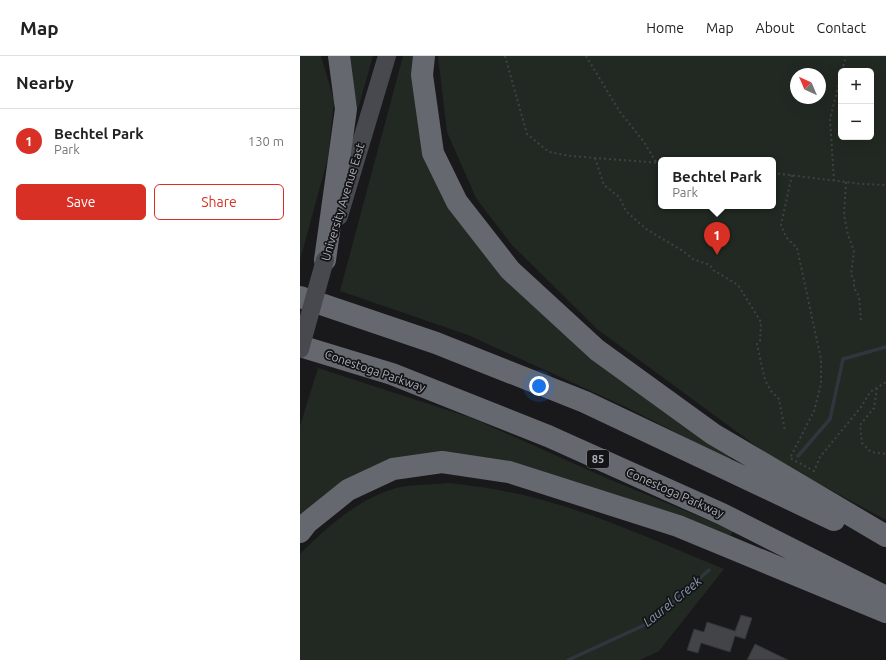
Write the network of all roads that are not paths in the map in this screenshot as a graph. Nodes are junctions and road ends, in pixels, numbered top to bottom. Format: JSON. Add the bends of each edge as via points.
{"nodes":[{"id":1,"x":339,"y":56,"type":"edge"},
{"id":2,"x":388,"y":56,"type":"edge"},
{"id":3,"x":424,"y":56,"type":"edge"},
{"id":4,"x":325,"y":260,"type":"junction"},
{"id":5,"x":300,"y":298,"type":"edge"},
{"id":6,"x":300,"y":346,"type":"edge"},
{"id":7,"x":300,"y":349,"type":"edge"},
{"id":8,"x":300,"y":532,"type":"edge"},
{"id":9,"x":886,"y":536,"type":"edge"},
{"id":10,"x":886,"y":544,"type":"edge"},
{"id":11,"x":886,"y":596,"type":"edge"},
{"id":12,"x":886,"y":612,"type":"edge"}],
"edges":[{"from":1,"to":4,"type":"highway","via":[[346,109]]},
{"from":2,"to":4,"type":"main road","name":"University Avenue East"},
{"from":3,"to":9,"type":"highway","via":[[422,75],[433,153],[457,202],[510,270],[597,350],[713,434]]},
{"from":4,"to":7,"type":"main road","name":"University Avenue East","bridge":true},
{"from":5,"to":10,"type":"highway","via":[[436,343],[585,402]]},
{"from":6,"to":11,"type":"highway","name":"Conestoga Parkway","number":"85","via":[[392,374],[548,436],[722,514]]},
{"from":8,"to":12,"type":"highway","via":[[307,523],[348,490],[393,469],[442,462],[509,472],[678,526]]}]}
